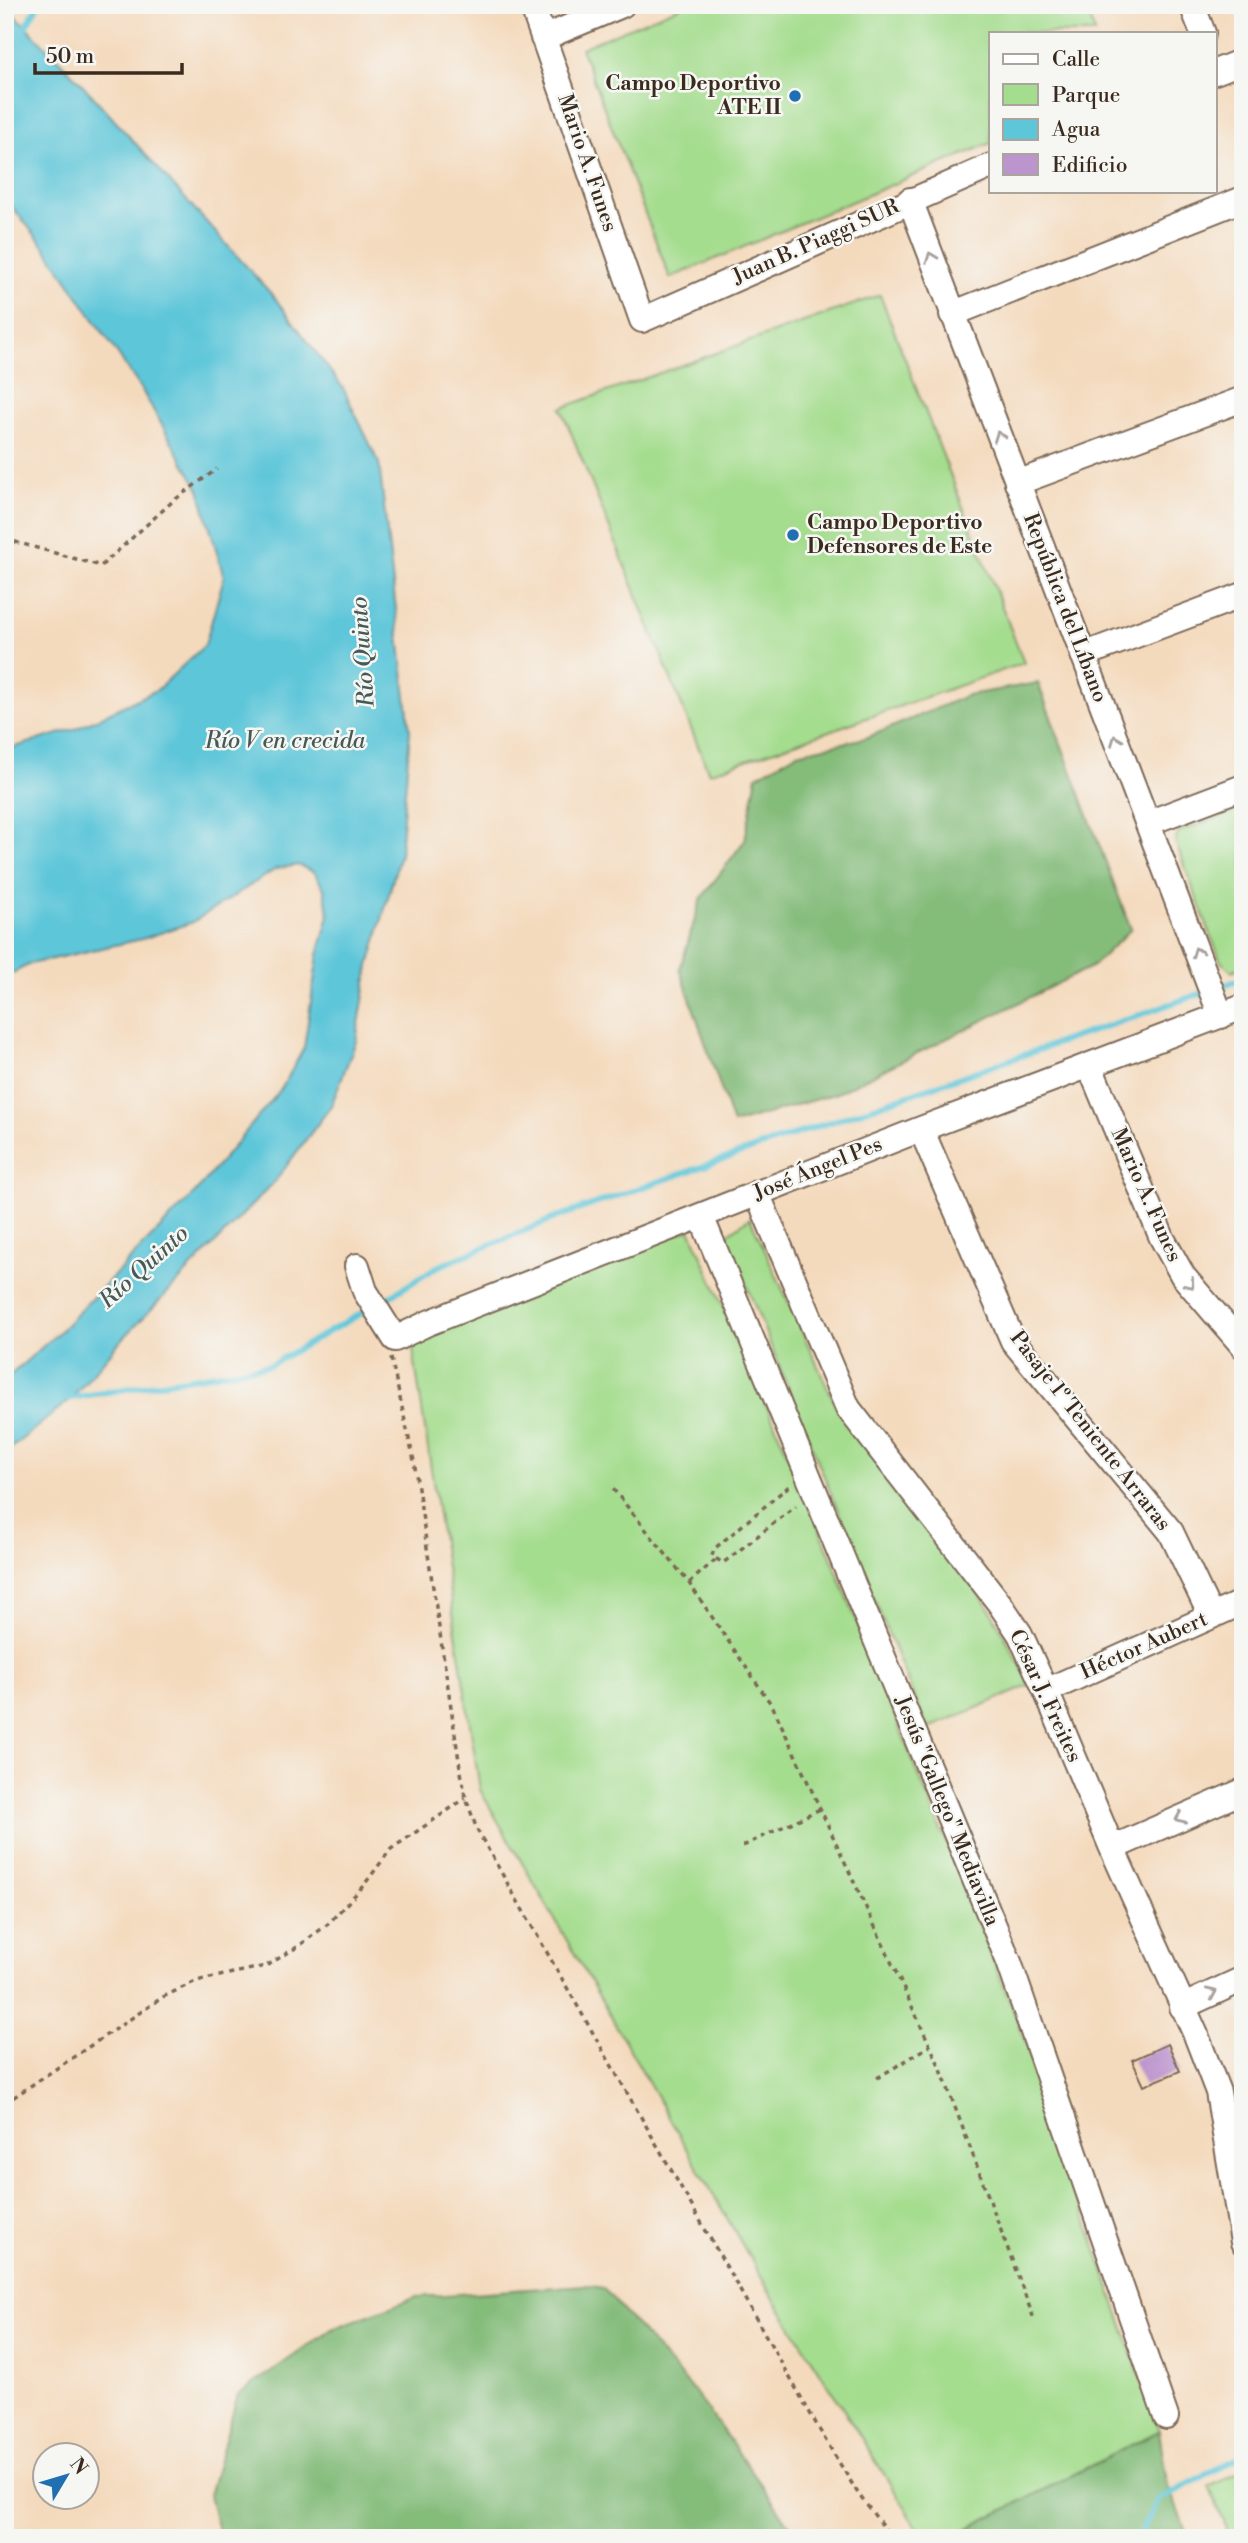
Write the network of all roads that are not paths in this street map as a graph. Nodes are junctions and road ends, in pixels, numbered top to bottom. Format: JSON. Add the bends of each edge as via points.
{"nodes":[{"id":1,"x":532,"y":5,"type":"edge"},
{"id":2,"x":622,"y":5,"type":"edge"},
{"id":3,"x":1192,"y":5,"type":"edge"},
{"id":4,"x":1203,"y":32,"type":"edge"},
{"id":5,"x":542,"y":38,"type":"junction"},
{"id":6,"x":1243,"y":61,"type":"edge"},
{"id":7,"x":1216,"y":69,"type":"edge"},
{"id":8,"x":989,"y":167,"type":"edge"},
{"id":9,"x":1243,"y":199,"type":"edge"},
{"id":10,"x":910,"y":200,"type":"junction"},
{"id":11,"x":952,"y":314,"type":"junction"},
{"id":12,"x":642,"y":320,"type":"joint"},
{"id":13,"x":1243,"y":398,"type":"edge"},
{"id":14,"x":1017,"y":483,"type":"junction"},
{"id":15,"x":1243,"y":595,"type":"edge"},
{"id":16,"x":1083,"y":655,"type":"junction"},
{"id":17,"x":1243,"y":787,"type":"edge"},
{"id":18,"x":1147,"y":823,"type":"junction"},
{"id":19,"x":1232,"y":1012,"type":"edge"},
{"id":20,"x":1090,"y":1067,"type":"junction"},
{"id":21,"x":921,"y":1129,"type":"junction"},
{"id":22,"x":757,"y":1193,"type":"junction"},
{"id":23,"x":701,"y":1216,"type":"junction"},
{"id":24,"x":357,"y":1266,"type":"dead end"},
{"id":25,"x":1243,"y":1346,"type":"edge"},
{"id":26,"x":1243,"y":1602,"type":"edge"},
{"id":27,"x":1211,"y":1616,"type":"junction"},
{"id":28,"x":1046,"y":1690,"type":"junction"},
{"id":29,"x":1243,"y":1791,"type":"edge"},
{"id":30,"x":1112,"y":1848,"type":"junction"},
{"id":31,"x":1243,"y":1979,"type":"edge"},
{"id":32,"x":1182,"y":2007,"type":"junction"},
{"id":33,"x":1243,"y":2242,"type":"edge"},
{"id":34,"x":1166,"y":2417,"type":"dead end"}],
"edges":[{"from":1,"to":5,"type":"street","name":"Mario A. Funes"},
{"from":2,"to":5,"type":"street"},
{"from":3,"to":4,"type":"street"},
{"from":5,"to":12,"type":"street","name":"Mario A. Funes"},
{"from":6,"to":7,"type":"street"},
{"from":8,"to":10,"type":"street","name":"Juan B. Piaggi SUR"},
{"from":9,"to":11,"type":"street"},
{"from":11,"to":10,"type":"street","name":"República del Líbano","one_way":true},
{"from":10,"to":12,"type":"street","name":"Juan B. Piaggi SUR"},
{"from":14,"to":11,"type":"street","name":"República del Líbano","one_way":true},
{"from":13,"to":14,"type":"street"},
{"from":14,"to":16,"type":"street","name":"República del Líbano"},
{"from":15,"to":16,"type":"street"},
{"from":18,"to":16,"type":"street","name":"República del Líbano","one_way":true},
{"from":17,"to":18,"type":"street"},
{"from":19,"to":18,"type":"street","name":"República del Líbano","one_way":true},
{"from":19,"to":20,"type":"street","name":"José Ángel Pes"},
{"from":20,"to":21,"type":"street","name":"José Ángel Pes"},
{"from":20,"to":25,"type":"street","name":"Mario A. Funes","one_way":true,"via":[[1161,1238],[1183,1276]]},
{"from":21,"to":22,"type":"street","name":"José Ángel Pes"},
{"from":21,"to":27,"type":"street","name":"Pasaje 1º Teniente Arraras","via":[[1013,1341],[1171,1532]]},
{"from":22,"to":23,"type":"street","name":"José Ángel Pes"},
{"from":22,"to":28,"type":"street","name":"César J. Freites","via":[[848,1408],[1000,1604]]},
{"from":23,"to":24,"type":"street","name":"José Ángel Pes","via":[[392,1333],[365,1291]]},
{"from":23,"to":34,"type":"street","name":"Jesús \"Gallego\" Mediavilla","via":[[1009,1962]]},
{"from":26,"to":27,"type":"street","name":"Héctor Aubert"},
{"from":27,"to":28,"type":"street","name":"Héctor Aubert"},
{"from":28,"to":30,"type":"street","name":"César J. Freites"},
{"from":29,"to":30,"type":"street","one_way":true},
{"from":30,"to":32,"type":"street","name":"César J. Freites"},
{"from":32,"to":31,"type":"street","one_way":true},
{"from":32,"to":33,"type":"street","name":"César J. Freites","via":[[1218,2092]]}]}
